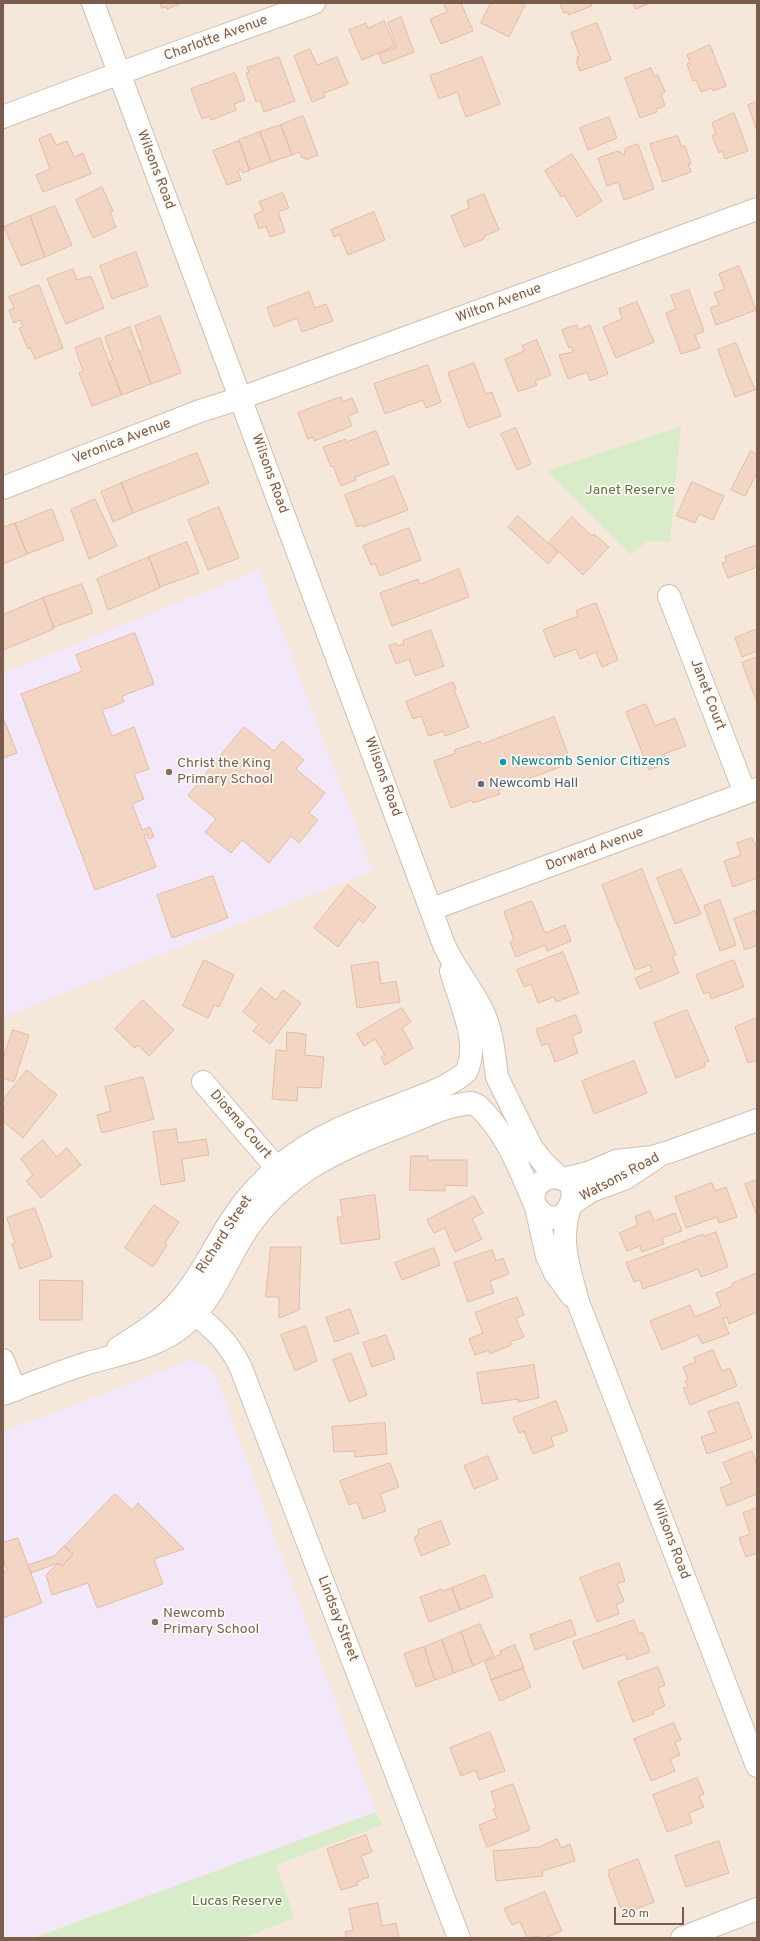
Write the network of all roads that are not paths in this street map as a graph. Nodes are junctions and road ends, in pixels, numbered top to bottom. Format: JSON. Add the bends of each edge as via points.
{"nodes":[{"id":1,"x":93,"y":3,"type":"edge"},
{"id":2,"x":314,"y":3,"type":"edge"},
{"id":3,"x":119,"y":75,"type":"junction"},
{"id":4,"x":3,"y":117,"type":"edge"},
{"id":5,"x":757,"y":209,"type":"edge"},
{"id":6,"x":241,"y":398,"type":"junction"},
{"id":7,"x":3,"y":488,"type":"edge"},
{"id":8,"x":669,"y":596,"type":"dead end"},
{"id":9,"x":751,"y":791,"type":"edge"},
{"id":10,"x":432,"y":909,"type":"junction"},
{"id":11,"x":444,"y":945,"type":"junction"},
{"id":12,"x":465,"y":1073,"type":"junction"},
{"id":13,"x":498,"y":1078,"type":"junction"},
{"id":14,"x":203,"y":1082,"type":"dead end"},
{"id":15,"x":474,"y":1104,"type":"junction"},
{"id":16,"x":757,"y":1120,"type":"edge"},
{"id":17,"x":669,"y":1152,"type":"junction"},
{"id":18,"x":283,"y":1176,"type":"junction"},
{"id":19,"x":562,"y":1179,"type":"junction"},
{"id":20,"x":535,"y":1205,"type":"junction"},
{"id":21,"x":571,"y":1206,"type":"junction"},
{"id":22,"x":187,"y":1308,"type":"junction"},
{"id":23,"x":582,"y":1313,"type":"junction"},
{"id":24,"x":3,"y":1360,"type":"edge"},
{"id":25,"x":9,"y":1392,"type":"edge"},
{"id":26,"x":757,"y":1766,"type":"edge"},
{"id":27,"x":757,"y":1910,"type":"edge"},
{"id":28,"x":459,"y":1938,"type":"edge"},
{"id":29,"x":682,"y":1938,"type":"edge"}],
"edges":[{"from":1,"to":3,"type":"street","name":"Wilsons Road"},
{"from":2,"to":3,"type":"street","name":"Charlotte Avenue"},
{"from":3,"to":4,"type":"street","name":"Charlotte Avenue","via":[[79,87]]},
{"from":3,"to":6,"type":"street","name":"Wilsons Road"},
{"from":5,"to":6,"type":"street","name":"Wilton Avenue"},
{"from":6,"to":7,"type":"street","name":"Veronica Avenue","via":[[200,411]]},
{"from":6,"to":10,"type":"street","name":"Wilsons Road"},
{"from":8,"to":9,"type":"street","name":"Janet Court"},
{"from":9,"to":10,"type":"street","name":"Dorward Avenue"},
{"from":10,"to":11,"type":"street","name":"Wilsons Road"},
{"from":11,"to":12,"type":"street","name":"Wilsons Road","via":[[470,1035],[472,1053]]},
{"from":11,"to":13,"type":"street","name":"Wilsons Road","via":[[484,1014],[493,1043]]},
{"from":12,"to":13,"type":"street","via":[[475,1067],[485,1067]]},
{"from":12,"to":15,"type":"street","via":[[460,1085],[461,1090],[463,1096]]},
{"from":12,"to":18,"type":"street","name":"Richard Street","via":[[437,1091],[332,1132],[303,1148]]},
{"from":13,"to":15,"type":"street","via":[[499,1089],[495,1098],[487,1104]]},
{"from":13,"to":19,"type":"street","name":"Wilsons Road","via":[[532,1148]]},
{"from":14,"to":18,"type":"street","name":"Diosma Court"},
{"from":15,"to":18,"type":"street","name":"Richard Street","via":[[450,1106]]},
{"from":15,"to":20,"type":"street","name":"Wilsons Road","via":[[486,1113],[501,1133]]},
{"from":16,"to":17,"type":"street","name":"Watsons Road"},
{"from":17,"to":19,"type":"street","name":"Watsons Road","via":[[652,1157],[616,1161],[588,1173]]},
{"from":17,"to":21,"type":"street","name":"Watsons Road","via":[[624,1179],[588,1192]]},
{"from":18,"to":22,"type":"street","name":"Richard Street","via":[[244,1202],[213,1291]]},
{"from":19,"to":20,"type":"street","via":[[548,1178],[540,1182],[534,1193]]},
{"from":19,"to":21,"type":"street","via":[[572,1191]]},
{"from":20,"to":21,"type":"street","via":[[546,1216],[555,1217],[563,1214]]},
{"from":20,"to":23,"type":"street","name":"Wilsons Road","via":[[547,1256],[555,1273]]},
{"from":21,"to":23,"type":"street","name":"Wilsons Road","via":[[565,1223],[564,1247]]},
{"from":22,"to":25,"type":"street","name":"Richard Street","via":[[178,1330],[148,1346],[81,1366]]},
{"from":22,"to":28,"type":"street","name":"Lindsay Street","via":[[225,1340],[241,1368]]},
{"from":23,"to":26,"type":"street","name":"Wilsons Road"},
{"from":24,"to":25,"type":"street"},
{"from":27,"to":29,"type":"street"}]}
